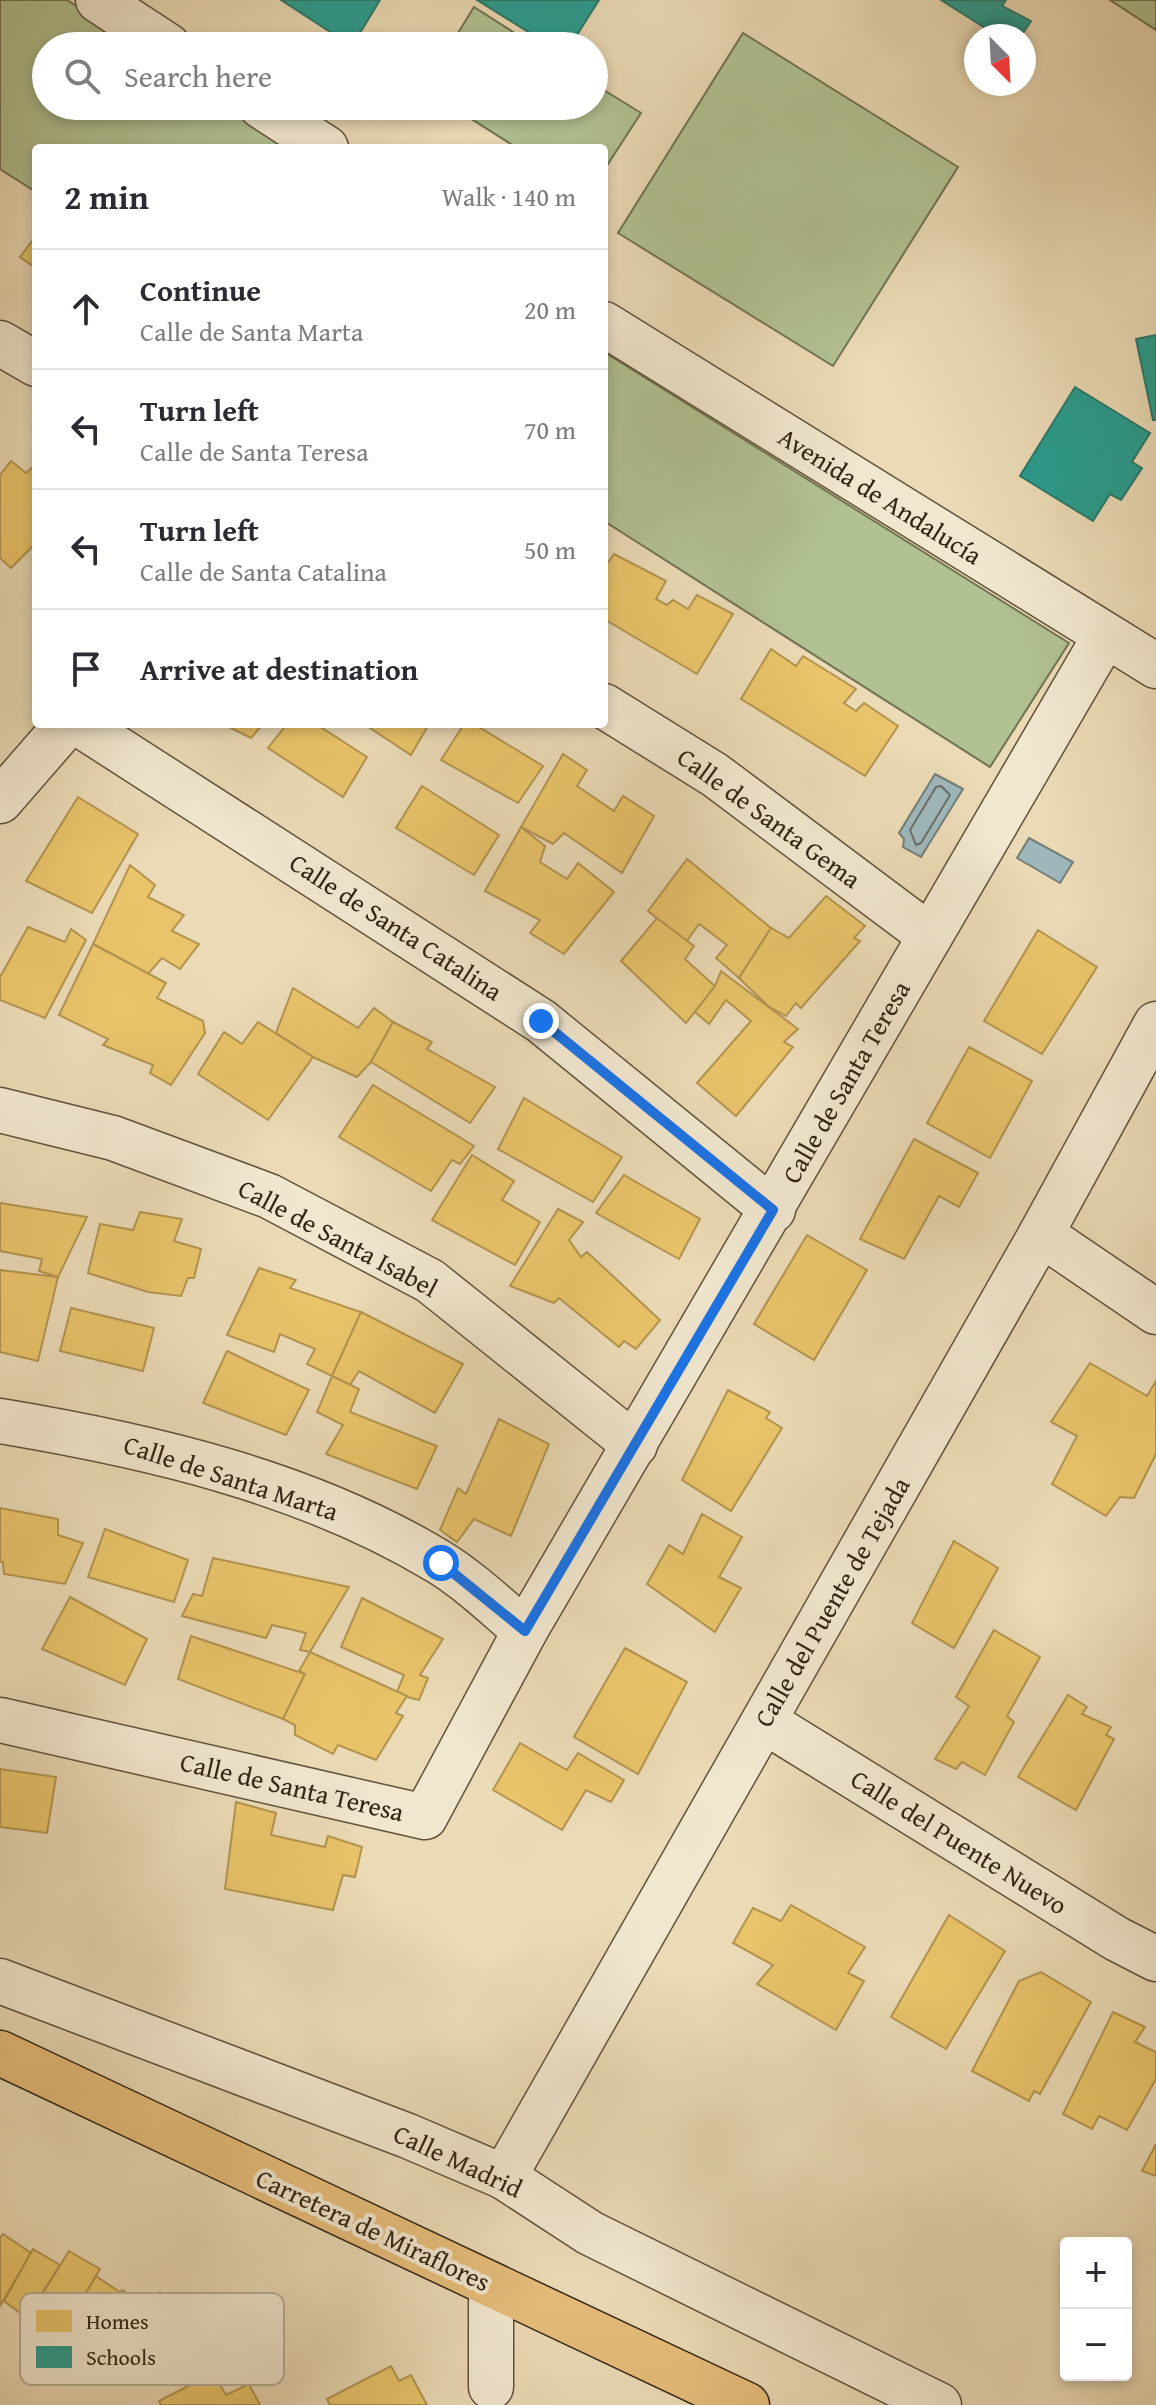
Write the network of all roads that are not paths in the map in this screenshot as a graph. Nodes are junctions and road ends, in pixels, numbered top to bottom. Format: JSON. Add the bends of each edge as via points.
{"nodes":[{"id":1,"x":98,"y":0,"type":"edge"},
{"id":2,"x":147,"y":32,"type":"edge"},
{"id":3,"x":283,"y":120,"type":"edge"},
{"id":4,"x":320,"y":144,"type":"edge"},
{"id":5,"x":608,"y":326,"type":"edge"},
{"id":6,"x":0,"y":343,"type":"edge"},
{"id":7,"x":32,"y":362,"type":"edge"},
{"id":8,"x":1105,"y":636,"type":"junction"},
{"id":9,"x":1156,"y":666,"type":"edge"},
{"id":10,"x":608,"y":708,"type":"edge"},
{"id":11,"x":64,"y":728,"type":"edge"},
{"id":12,"x":85,"y":728,"type":"edge"},
{"id":13,"x":0,"y":801,"type":"edge"},
{"id":14,"x":930,"y":936,"type":"junction"},
{"id":15,"x":1156,"y":1024,"type":"edge"},
{"id":16,"x":0,"y":1110,"type":"edge"},
{"id":17,"x":773,"y":1210,"type":"junction"},
{"id":18,"x":1041,"y":1234,"type":"junction"},
{"id":19,"x":1156,"y":1312,"type":"edge"},
{"id":20,"x":0,"y":1421,"type":"edge"},
{"id":21,"x":635,"y":1445,"type":"junction"},
{"id":22,"x":525,"y":1631,"type":"junction"},
{"id":23,"x":0,"y":1720,"type":"edge"},
{"id":24,"x":764,"y":1721,"type":"junction"},
{"id":25,"x":1156,"y":1959,"type":"edge"},
{"id":26,"x":0,"y":1981,"type":"edge"},
{"id":27,"x":0,"y":2053,"type":"edge"},
{"id":28,"x":504,"y":2177,"type":"junction"},
{"id":29,"x":491,"y":2285,"type":"junction"},
{"id":30,"x":491,"y":2387,"type":"dead end"},
{"id":31,"x":747,"y":2405,"type":"edge"},
{"id":32,"x":939,"y":2405,"type":"edge"}],
"edges":[{"from":1,"to":2,"type":"street"},
{"from":3,"to":4,"type":"street"},
{"from":5,"to":8,"type":"street","name":"Avenida de Andalucía"},
{"from":6,"to":7,"type":"street"},
{"from":8,"to":9,"type":"street","name":"Avenida de Andalucía"},
{"from":8,"to":14,"type":"street","name":"Calle de Santa Teresa"},
{"from":10,"to":14,"type":"street","name":"Calle de Santa Gema","via":[[715,775]]},
{"from":11,"to":13,"type":"street"},
{"from":12,"to":17,"type":"street","name":"Calle de Santa Catalina","via":[[541,1021]]},
{"from":14,"to":17,"type":"street","name":"Calle de Santa Teresa"},
{"from":15,"to":18,"type":"street","name":"Calle del Puente de Tejada"},
{"from":16,"to":21,"type":"street","name":"Calle de Santa Isabel","via":[[113,1138],[269,1196],[430,1281]]},
{"from":17,"to":21,"type":"street","name":"Calle de Santa Teresa"},
{"from":18,"to":19,"type":"street"},
{"from":18,"to":24,"type":"street","name":"Calle del Puente de Tejada"},
{"from":20,"to":22,"type":"street","name":"Calle de Santa Marta","via":[[122,1441],[328,1505],[441,1563]]},
{"from":21,"to":22,"type":"street","name":"Calle de Santa Teresa"},
{"from":22,"to":23,"type":"street","name":"Calle de Santa Teresa","via":[[425,1817]]},
{"from":24,"to":25,"type":"street","name":"Calle del Puente Nuevo"},
{"from":24,"to":28,"type":"street","name":"Calle del Puente de Tejada"},
{"from":26,"to":28,"type":"street","name":"Calle Madrid"},
{"from":27,"to":29,"type":"main road","name":"Carretera de Miraflores"},
{"from":28,"to":32,"type":"street","name":"Calle Madrid","via":[[590,2233]]},
{"from":29,"to":30,"type":"street"},
{"from":29,"to":31,"type":"main road","name":"Carretera de Miraflores"}]}
